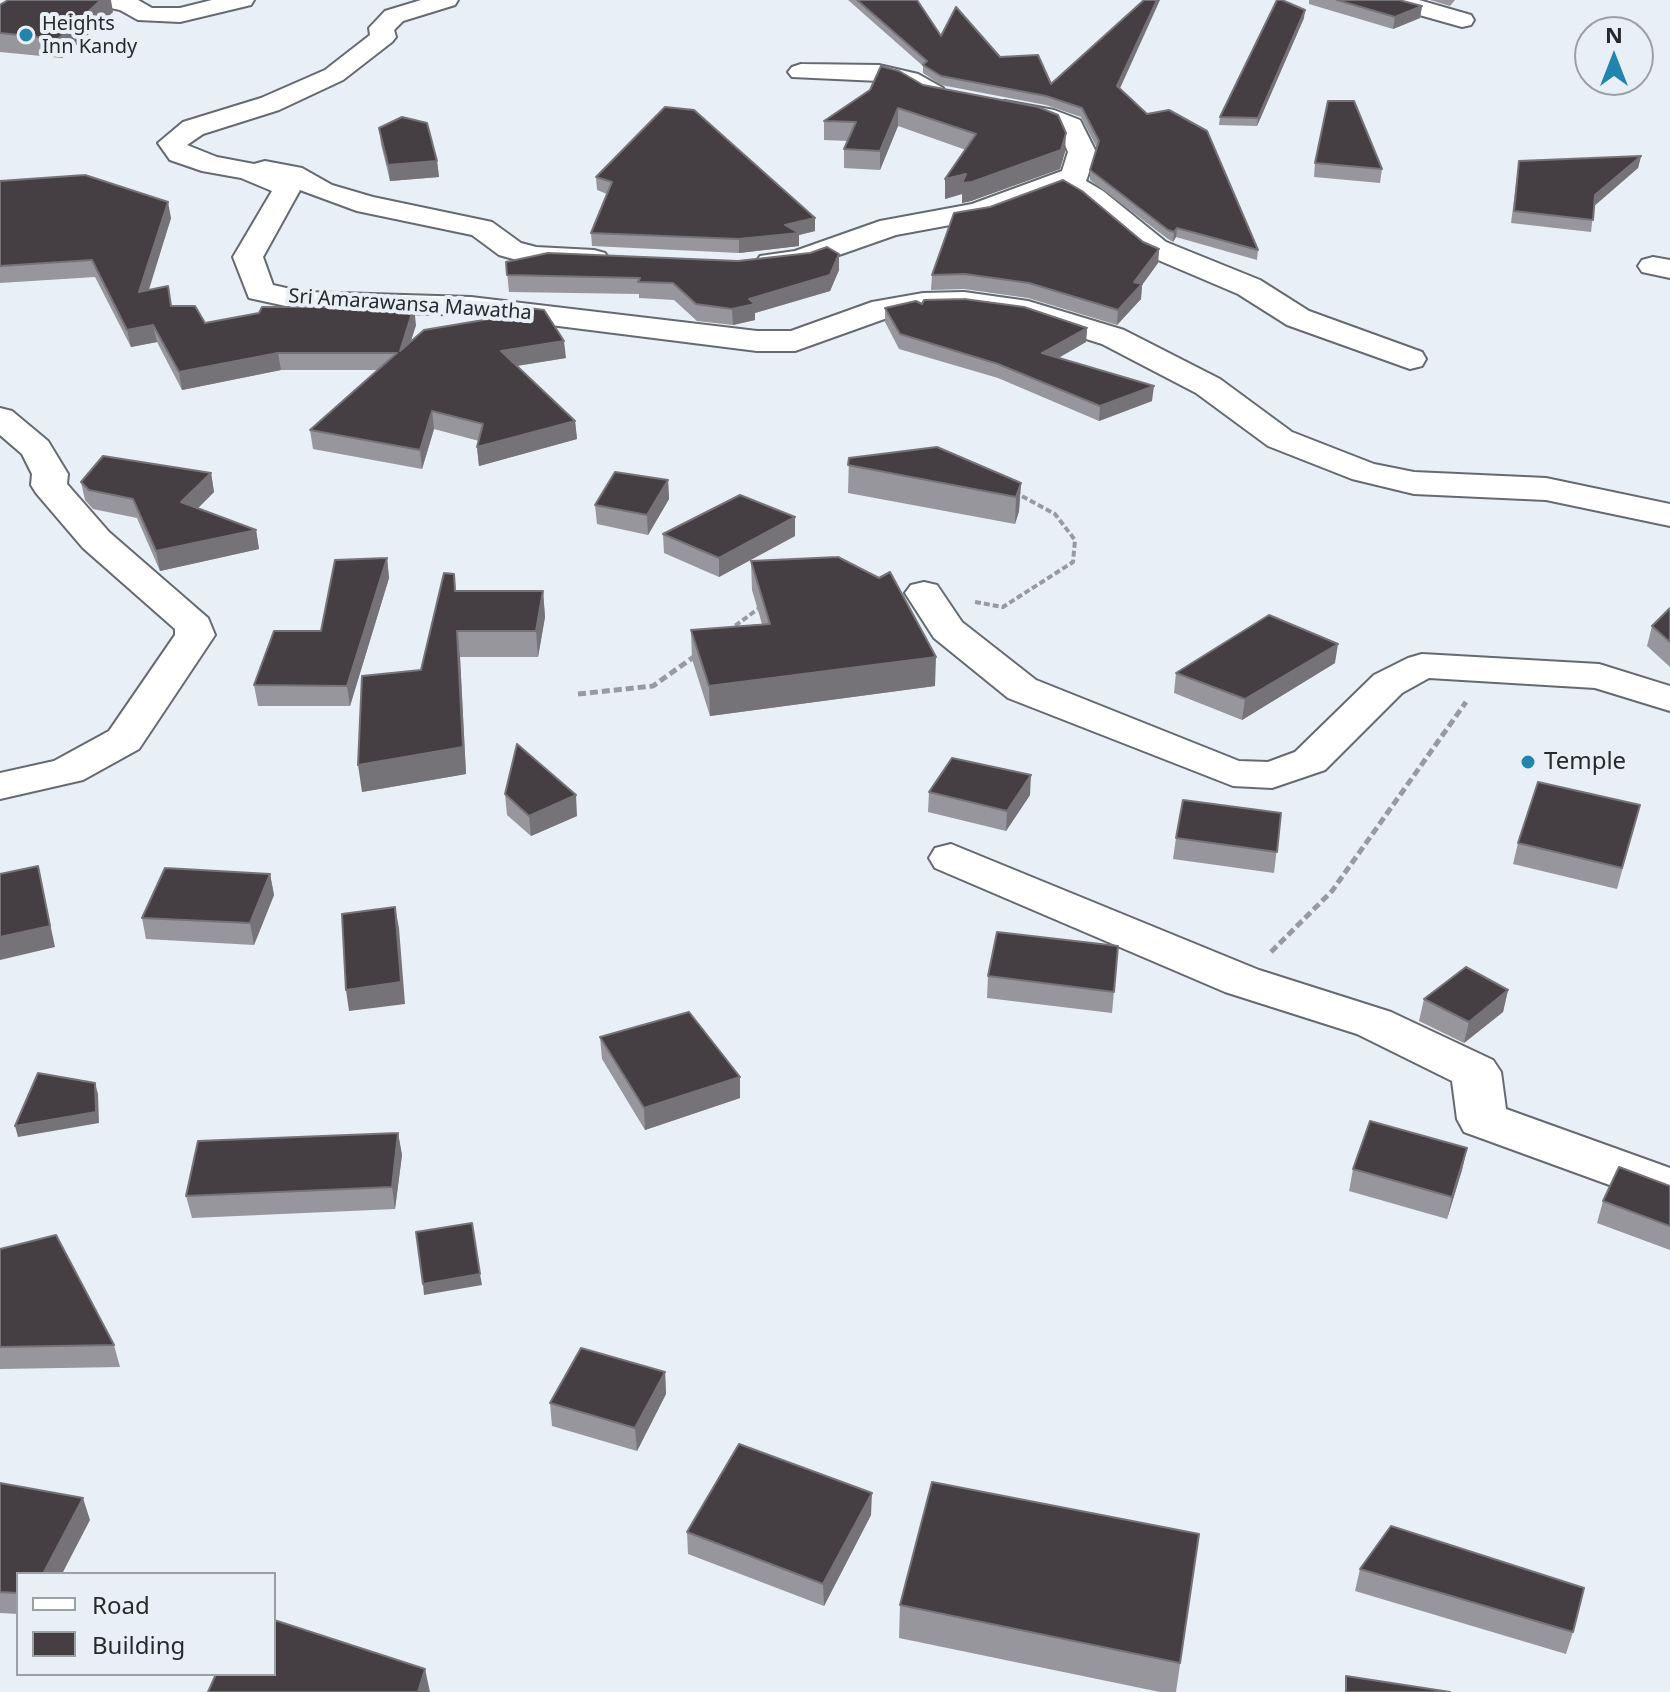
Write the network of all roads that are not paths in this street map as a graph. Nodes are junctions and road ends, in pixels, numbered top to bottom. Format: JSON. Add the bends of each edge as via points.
{"nodes":[{"id":1,"x":106,"y":0,"type":"edge"},
{"id":2,"x":242,"y":0,"type":"edge"},
{"id":3,"x":446,"y":0,"type":"edge"},
{"id":4,"x":1393,"y":0,"type":"edge"},
{"id":5,"x":1462,"y":20,"type":"dead end"},
{"id":6,"x":801,"y":72,"type":"dead end"},
{"id":7,"x":248,"y":171,"type":"junction"},
{"id":8,"x":1064,"y":180,"type":"junction"},
{"id":9,"x":616,"y":260,"type":"edge"},
{"id":10,"x":739,"y":265,"type":"edge"},
{"id":11,"x":1410,"y":359,"type":"dead end"},
{"id":12,"x":0,"y":418,"type":"edge"},
{"id":13,"x":1670,"y":515,"type":"edge"},
{"id":14,"x":924,"y":593,"type":"road end"},
{"id":15,"x":1670,"y":699,"type":"edge"},
{"id":16,"x":0,"y":786,"type":"edge"},
{"id":17,"x":951,"y":858,"type":"dead end"},
{"id":18,"x":1670,"y":1188,"type":"edge"}],
"edges":[{"from":1,"to":2,"type":"street","via":[[147,15]]},
{"from":3,"to":7,"type":"street","name":"Sri Amarawansa Mawatha","via":[[394,16],[381,28],[383,37],[334,75],[270,104],[193,128],[172,143],[180,154]]},
{"from":4,"to":5,"type":"street"},
{"from":6,"to":8,"type":"street","via":[[879,73],[909,80],[932,94],[1045,116],[1070,126],[1082,152],[1075,176]]},
{"from":7,"to":9,"type":"street","via":[[292,174],[322,191],[367,205],[482,228],[510,249],[535,256]]},
{"from":7,"to":13,"type":"street","name":"Sri Amarawansa Mawatha","via":[[288,187],[248,257],[260,291],[304,301],[471,306],[757,341],[795,341],[883,309],[923,302],[964,301],[1028,310],[1113,337],[1208,386],[1280,439],[1364,472],[1414,483],[1546,489]]},
{"from":8,"to":10,"type":"street","via":[[978,212],[890,227],[799,260]]},
{"from":8,"to":11,"type":"street","via":[[1155,248],[1249,287],[1298,318]]},
{"from":12,"to":16,"type":"street","via":[[36,448],[50,474],[49,485],[96,540],[194,626],[195,635],[124,740],[68,771]]},
{"from":14,"to":15,"type":"street","via":[[948,630],[1022,689],[1233,773],[1272,775],[1310,761],[1388,684],[1422,666],[1599,676]]},
{"from":17,"to":18,"type":"street","via":[[1242,981],[1374,1023],[1476,1072],[1482,1119]]}]}
